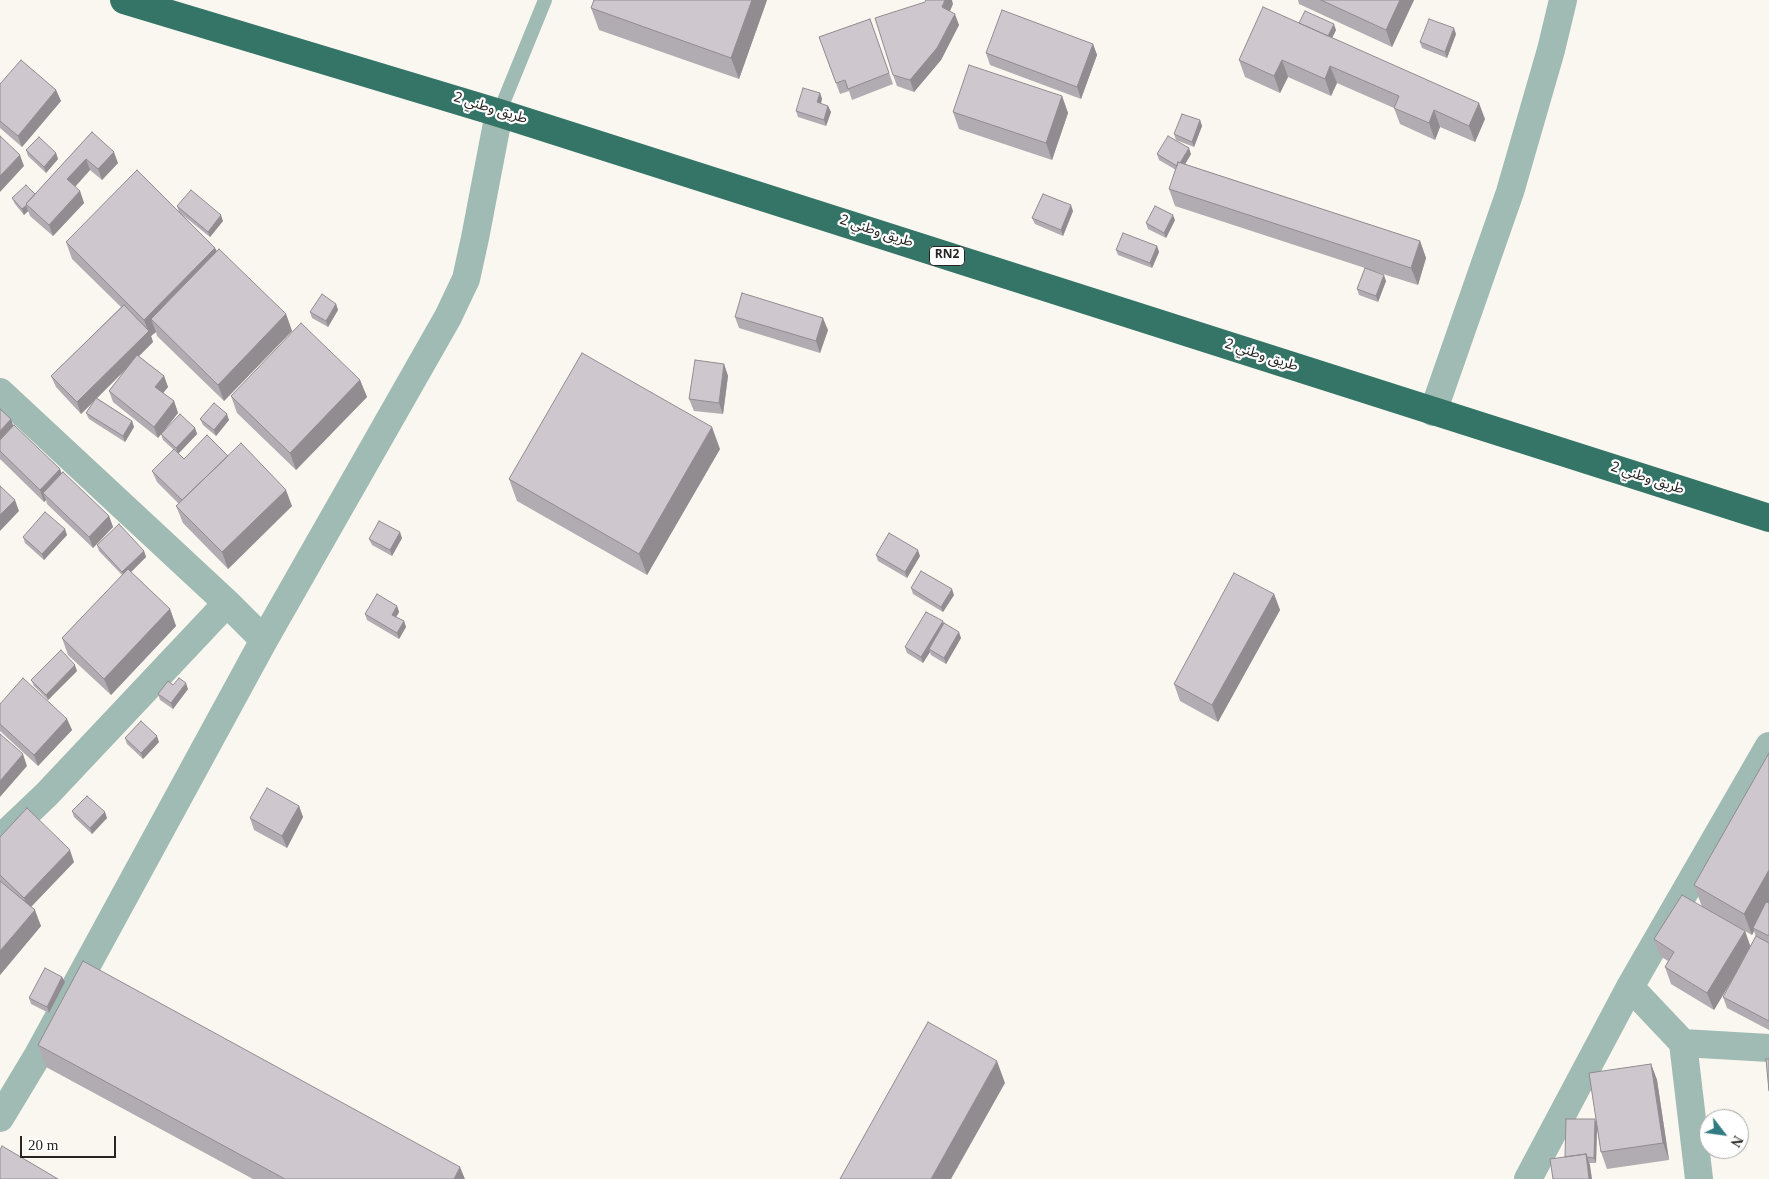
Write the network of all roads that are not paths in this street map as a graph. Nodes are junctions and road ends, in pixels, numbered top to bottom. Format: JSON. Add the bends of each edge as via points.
{"nodes":[{"id":1,"x":124,"y":0,"type":"edge"},
{"id":2,"x":545,"y":0,"type":"edge"},
{"id":3,"x":1563,"y":0,"type":"edge"},
{"id":4,"x":499,"y":113,"type":"junction"},
{"id":5,"x":0,"y":392,"type":"edge"},
{"id":6,"x":1433,"y":412,"type":"junction"},
{"id":7,"x":1769,"y":518,"type":"edge"},
{"id":8,"x":227,"y":603,"type":"junction"},
{"id":9,"x":264,"y":640,"type":"junction"},
{"id":10,"x":1769,"y":746,"type":"edge"},
{"id":11,"x":0,"y":839,"type":"edge"},
{"id":12,"x":1630,"y":988,"type":"junction"},
{"id":13,"x":1683,"y":1043,"type":"junction"},
{"id":14,"x":1769,"y":1048,"type":"edge"},
{"id":15,"x":0,"y":1118,"type":"edge"},
{"id":16,"x":1528,"y":1179,"type":"edge"},
{"id":17,"x":1699,"y":1179,"type":"edge"}],
"edges":[{"from":1,"to":4,"type":"highway","name":"طريق وطني 2","number":"RN2"},
{"from":2,"to":4,"type":"lane"},
{"from":3,"to":6,"type":"street","via":[[1510,192]]},
{"from":4,"to":6,"type":"highway","name":"طريق وطني 2","number":"RN2"},
{"from":4,"to":9,"type":"street","via":[[466,279],[448,317]]},
{"from":5,"to":8,"type":"street"},
{"from":6,"to":7,"type":"highway","name":"طريق وطني 2","number":"RN2"},
{"from":8,"to":9,"type":"street"},
{"from":8,"to":11,"type":"street","via":[[47,794]]},
{"from":9,"to":15,"type":"street","via":[[38,1055]]},
{"from":10,"to":12,"type":"street"},
{"from":12,"to":13,"type":"street"},
{"from":12,"to":16,"type":"street"},
{"from":13,"to":14,"type":"street"},
{"from":13,"to":17,"type":"street"}]}
